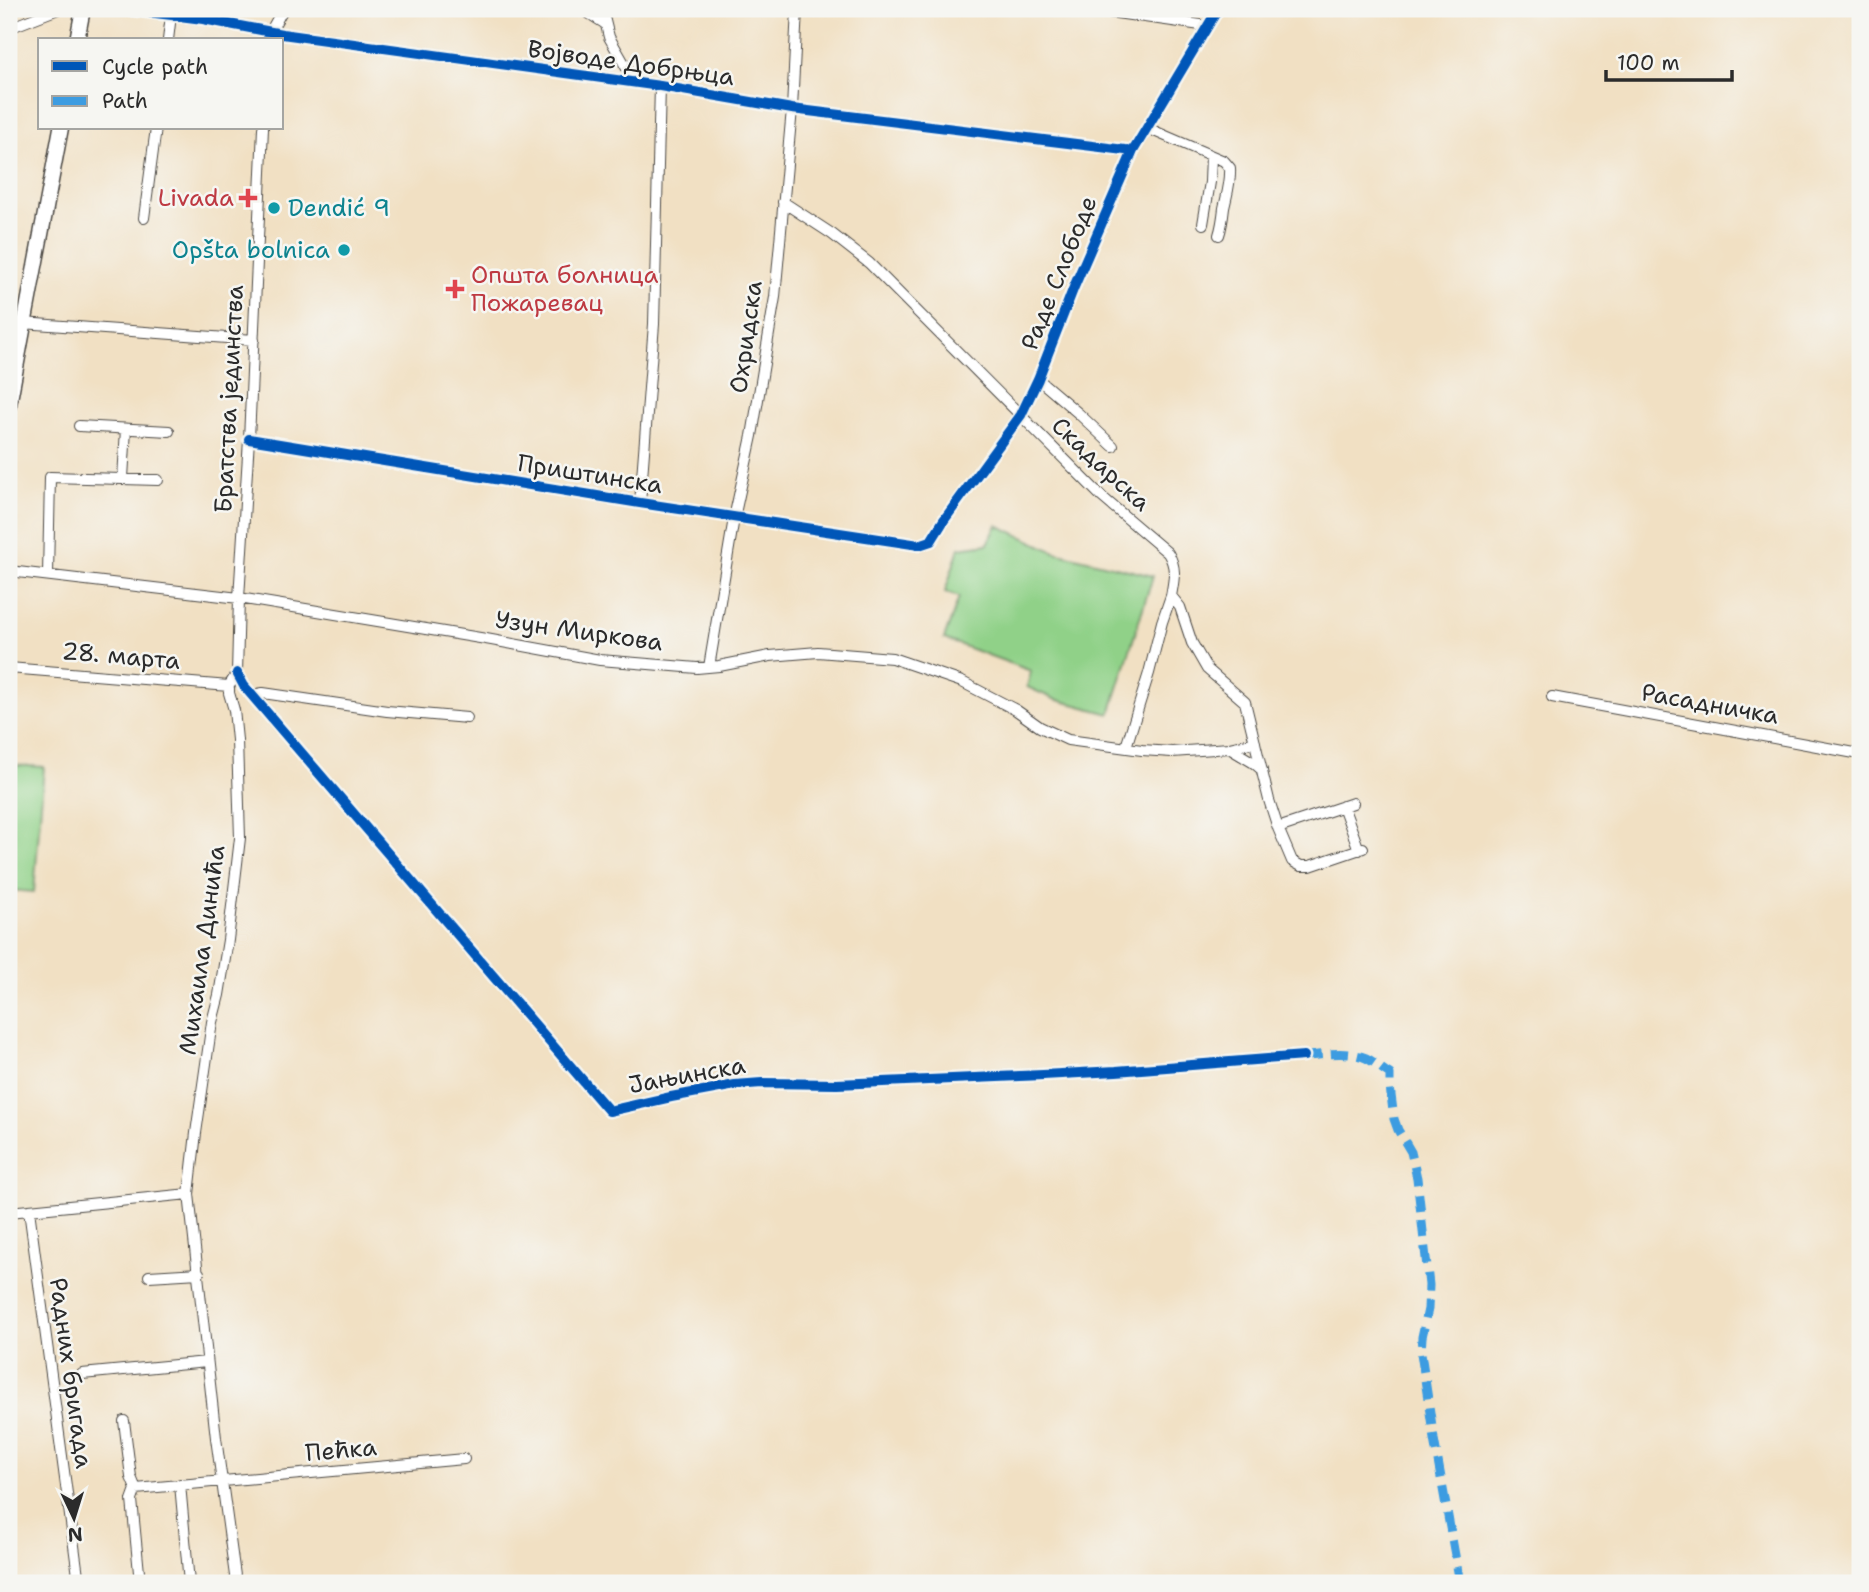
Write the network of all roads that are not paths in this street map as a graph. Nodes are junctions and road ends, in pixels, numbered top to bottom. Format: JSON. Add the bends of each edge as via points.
{"nodes":[{"id":1,"x":58,"y":9,"type":"edge"},
{"id":2,"x":83,"y":9,"type":"edge"},
{"id":3,"x":124,"y":9,"type":"edge"},
{"id":4,"x":283,"y":9,"type":"edge"},
{"id":5,"x":582,"y":9,"type":"edge"},
{"id":6,"x":602,"y":9,"type":"edge"},
{"id":7,"x":797,"y":9,"type":"edge"},
{"id":8,"x":1088,"y":9,"type":"edge"},
{"id":9,"x":1218,"y":9,"type":"edge"},
{"id":10,"x":171,"y":15,"type":"junction"},
{"id":11,"x":604,"y":23,"type":"junction"},
{"id":12,"x":1208,"y":26,"type":"junction"},
{"id":13,"x":9,"y":28,"type":"edge"},
{"id":14,"x":271,"y":36,"type":"edge"},
{"id":15,"x":77,"y":38,"type":"edge"},
{"id":16,"x":168,"y":38,"type":"edge"},
{"id":17,"x":633,"y":83,"type":"junction"},
{"id":18,"x":660,"y":86,"type":"junction"},
{"id":19,"x":792,"y":109,"type":"junction"},
{"id":20,"x":1147,"y":128,"type":"junction"},
{"id":21,"x":61,"y":130,"type":"edge"},
{"id":22,"x":156,"y":130,"type":"edge"},
{"id":23,"x":263,"y":130,"type":"edge"},
{"id":24,"x":1133,"y":150,"type":"junction"},
{"id":25,"x":1211,"y":156,"type":"junction"},
{"id":26,"x":783,"y":202,"type":"junction"},
{"id":27,"x":144,"y":218,"type":"dead end"},
{"id":28,"x":1203,"y":224,"type":"dead end"},
{"id":29,"x":1219,"y":235,"type":"dead end"},
{"id":30,"x":9,"y":323,"type":"edge"},
{"id":31,"x":24,"y":324,"type":"junction"},
{"id":32,"x":254,"y":340,"type":"junction"},
{"id":33,"x":1038,"y":379,"type":"junction"},
{"id":34,"x":9,"y":405,"type":"edge"},
{"id":35,"x":1021,"y":415,"type":"junction"},
{"id":36,"x":79,"y":426,"type":"dead end"},
{"id":37,"x":126,"y":429,"type":"junction"},
{"id":38,"x":169,"y":431,"type":"dead end"},
{"id":39,"x":249,"y":439,"type":"junction"},
{"id":40,"x":1113,"y":446,"type":"dead end"},
{"id":41,"x":123,"y":478,"type":"junction"},
{"id":42,"x":158,"y":480,"type":"dead end"},
{"id":43,"x":640,"y":503,"type":"junction"},
{"id":44,"x":734,"y":517,"type":"junction"},
{"id":45,"x":926,"y":544,"type":"joint"},
{"id":46,"x":9,"y":571,"type":"edge"},
{"id":47,"x":48,"y":575,"type":"junction"},
{"id":48,"x":1171,"y":596,"type":"junction"},
{"id":49,"x":239,"y":598,"type":"junction"},
{"id":50,"x":709,"y":667,"type":"junction"},
{"id":51,"x":9,"y":668,"type":"edge"},
{"id":52,"x":237,"y":673,"type":"junction"},
{"id":53,"x":229,"y":686,"type":"junction"},
{"id":54,"x":253,"y":695,"type":"junction"},
{"id":55,"x":1552,"y":697,"type":"dead end"},
{"id":56,"x":467,"y":718,"type":"dead end"},
{"id":57,"x":1255,"y":742,"type":"junction"},
{"id":58,"x":1126,"y":747,"type":"junction"},
{"id":59,"x":1228,"y":748,"type":"junction"},
{"id":60,"x":1860,"y":754,"type":"edge"},
{"id":61,"x":1263,"y":771,"type":"junction"},
{"id":62,"x":1278,"y":828,"type":"junction"},
{"id":63,"x":1304,"y":1056,"type":"dead end"},
{"id":64,"x":189,"y":1194,"type":"junction"},
{"id":65,"x":29,"y":1210,"type":"junction"},
{"id":66,"x":9,"y":1212,"type":"edge"},
{"id":67,"x":198,"y":1273,"type":"junction"},
{"id":68,"x":149,"y":1276,"type":"dead end"},
{"id":69,"x":208,"y":1362,"type":"junction"},
{"id":70,"x":82,"y":1374,"type":"dead end"},
{"id":71,"x":124,"y":1421,"type":"dead end"},
{"id":72,"x":464,"y":1459,"type":"dead end"},
{"id":73,"x":222,"y":1482,"type":"junction"},
{"id":74,"x":180,"y":1485,"type":"junction"},
{"id":75,"x":136,"y":1489,"type":"junction"},
{"id":76,"x":79,"y":1583,"type":"edge"},
{"id":77,"x":140,"y":1583,"type":"edge"},
{"id":78,"x":190,"y":1583,"type":"edge"},
{"id":79,"x":236,"y":1583,"type":"edge"}],
"edges":[{"from":1,"to":13,"type":"street"},
{"from":2,"to":15,"type":"main road"},
{"from":3,"to":10,"type":"street","name":"Војводе Добрњца"},
{"from":4,"to":14,"type":"street"},
{"from":5,"to":11,"type":"street"},
{"from":6,"to":11,"type":"street"},
{"from":7,"to":19,"type":"street","name":"Охридска"},
{"from":8,"to":12,"type":"street"},
{"from":9,"to":12,"type":"street","name":"Раде Слободе"},
{"from":10,"to":14,"type":"street","name":"Војводе Добрњца"},
{"from":10,"to":16,"type":"street"},
{"from":11,"to":17,"type":"street"},
{"from":12,"to":20,"type":"street","name":"Раде Слободе"},
{"from":14,"to":17,"type":"street","name":"Војводе Добрњца"},
{"from":17,"to":18,"type":"street","name":"Војводе Добрњца"},
{"from":18,"to":19,"type":"street","name":"Војводе Добрњца"},
{"from":18,"to":43,"type":"street","via":[[654,324]]},
{"from":19,"to":24,"type":"street","name":"Војводе Добрњца"},
{"from":19,"to":26,"type":"street","name":"Охридска"},
{"from":20,"to":24,"type":"street","name":"Раде Слободе"},
{"from":20,"to":25,"type":"street"},
{"from":21,"to":31,"type":"main road"},
{"from":22,"to":27,"type":"street"},
{"from":23,"to":32,"type":"street","name":"Братства јединства"},
{"from":24,"to":33,"type":"street","name":"Раде Слободе"},
{"from":25,"to":28,"type":"street"},
{"from":25,"to":29,"type":"street","via":[[1230,168]]},
{"from":26,"to":35,"type":"street","name":"Скадарска","via":[[869,263]]},
{"from":26,"to":44,"type":"street","name":"Охридска","via":[[775,297]]},
{"from":30,"to":31,"type":"street"},
{"from":31,"to":32,"type":"street"},
{"from":31,"to":34,"type":"main road"},
{"from":32,"to":39,"type":"street","name":"Братства јединства"},
{"from":33,"to":35,"type":"street","name":"Раде Слободе"},
{"from":33,"to":40,"type":"street"},
{"from":35,"to":45,"type":"street","name":"Раде Слободе"},
{"from":35,"to":48,"type":"street","name":"Скадарска","via":[[1102,498],[1168,553],[1175,567]]},
{"from":36,"to":37,"type":"street"},
{"from":37,"to":38,"type":"street"},
{"from":37,"to":41,"type":"street"},
{"from":39,"to":43,"type":"street","name":"Приштинска"},
{"from":39,"to":49,"type":"street","name":"Братства јединства"},
{"from":41,"to":42,"type":"street"},
{"from":41,"to":47,"type":"street","via":[[50,477]]},
{"from":43,"to":44,"type":"street","name":"Приштинска"},
{"from":44,"to":45,"type":"street","name":"Приштинска"},
{"from":44,"to":50,"type":"street","name":"Охридска"},
{"from":46,"to":47,"type":"street","name":"Узун Миркова"},
{"from":47,"to":49,"type":"street","name":"Узун Миркова"},
{"from":48,"to":57,"type":"street","name":"Скадарска","via":[[1207,669],[1245,702]]},
{"from":48,"to":58,"type":"street"},
{"from":49,"to":50,"type":"street","name":"Узун Миркова","via":[[600,660]]},
{"from":49,"to":52,"type":"street","name":"Братства јединства"},
{"from":50,"to":58,"type":"street","name":"Узун Миркова","via":[[818,652],[892,658],[962,682],[1068,740]]},
{"from":51,"to":53,"type":"street","name":"28. марта"},
{"from":52,"to":53,"type":"street"},
{"from":52,"to":54,"type":"street","name":"Јањинска"},
{"from":53,"to":64,"type":"street","name":"Михаила Динића","via":[[237,740],[240,838]]},
{"from":54,"to":56,"type":"street"},
{"from":54,"to":63,"type":"street","name":"Јањинска","via":[[609,1111],[736,1085],[1067,1074]]},
{"from":55,"to":60,"type":"street","name":"Расадничка"},
{"from":57,"to":59,"type":"street","name":"Узун Миркова"},
{"from":57,"to":61,"type":"street","name":"Скадарска"},
{"from":58,"to":59,"type":"street","name":"Узун Миркова","via":[[1172,752]]},
{"from":59,"to":61,"type":"street"},
{"from":61,"to":62,"type":"street","name":"Скадарска"},
{"from":62,"to":62,"type":"street","name":"Скадарска","via":[[1348,804],[1361,849],[1301,866],[1292,861]]},
{"from":64,"to":65,"type":"street"},
{"from":64,"to":67,"type":"street"},
{"from":65,"to":66,"type":"street"},
{"from":65,"to":76,"type":"street","name":"Радних бригада"},
{"from":67,"to":68,"type":"street"},
{"from":67,"to":69,"type":"street"},
{"from":69,"to":70,"type":"street"},
{"from":69,"to":73,"type":"street"},
{"from":71,"to":75,"type":"street"},
{"from":72,"to":73,"type":"street","name":"Пећка"},
{"from":73,"to":74,"type":"street","name":"Пећка"},
{"from":73,"to":79,"type":"street"},
{"from":74,"to":75,"type":"street","name":"Пећка"},
{"from":74,"to":78,"type":"street"},
{"from":75,"to":77,"type":"street","via":[[132,1500]]}]}
